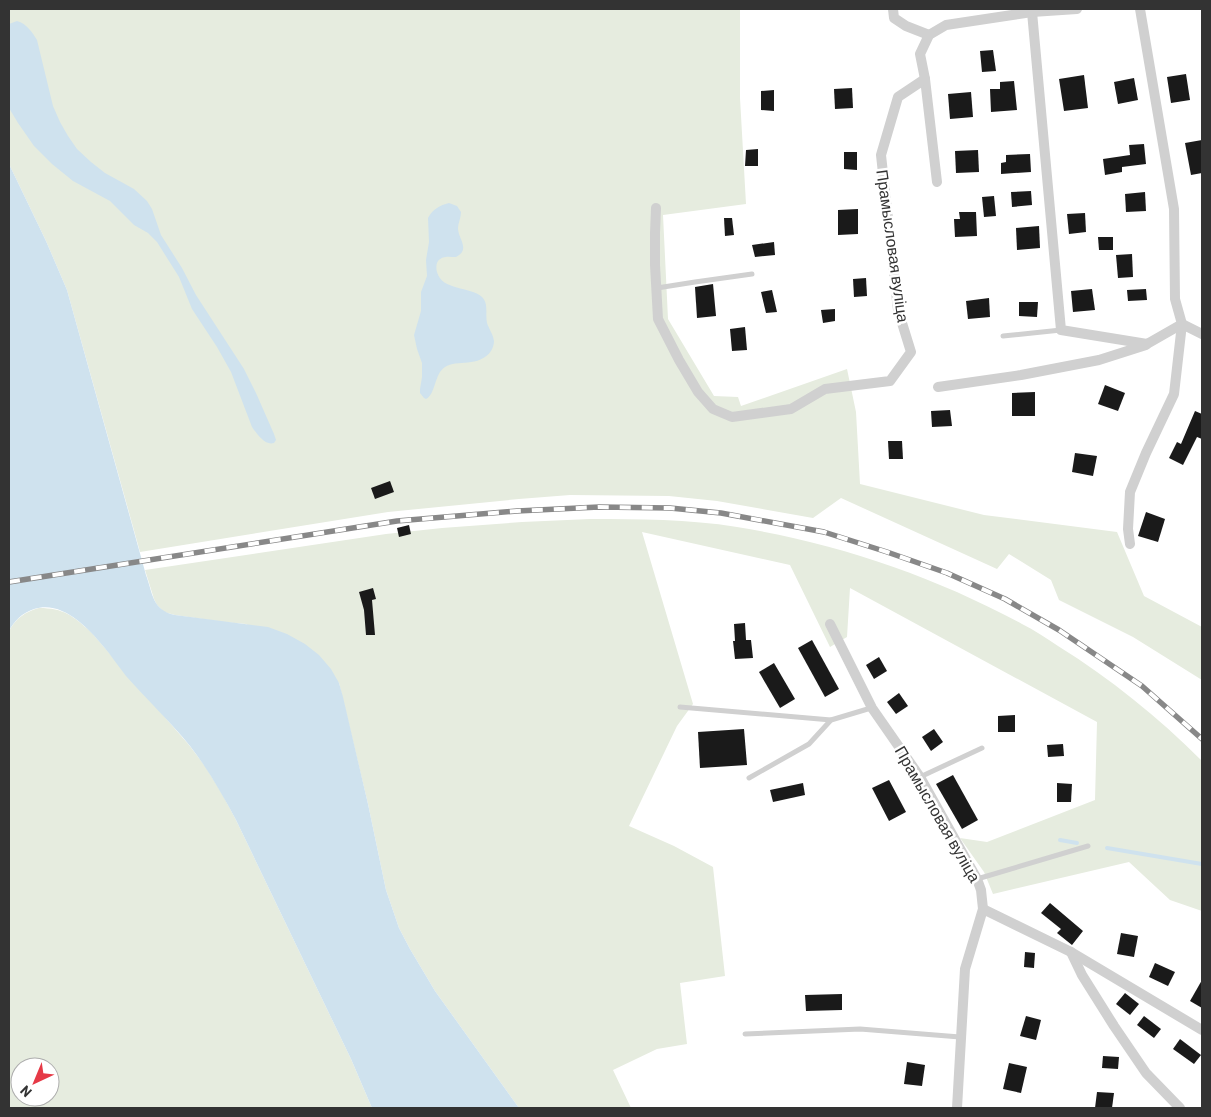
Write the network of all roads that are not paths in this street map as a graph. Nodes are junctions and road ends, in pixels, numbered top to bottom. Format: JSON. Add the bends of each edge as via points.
{"nodes":[{"id":1,"x":893,"y":9,"type":"edge"},
{"id":2,"x":1077,"y":9,"type":"edge"},
{"id":3,"x":1140,"y":9,"type":"edge"},
{"id":4,"x":1028,"y":10,"type":"edge"},
{"id":5,"x":928,"y":35,"type":"junction"},
{"id":6,"x":925,"y":79,"type":"junction"},
{"id":7,"x":937,"y":182,"type":"dead end"},
{"id":8,"x":656,"y":208,"type":"dead end"},
{"id":9,"x":752,"y":274,"type":"dead end"},
{"id":10,"x":656,"y":289,"type":"junction"},
{"id":11,"x":1182,"y":324,"type":"junction"},
{"id":12,"x":1061,"y":330,"type":"junction"},
{"id":13,"x":1202,"y":334,"type":"edge"},
{"id":14,"x":1002,"y":336,"type":"dead end"},
{"id":15,"x":1146,"y":344,"type":"junction"},
{"id":16,"x":938,"y":387,"type":"dead end"},
{"id":17,"x":1130,"y":544,"type":"dead end"},
{"id":18,"x":830,"y":624,"type":"dead end"},
{"id":19,"x":680,"y":708,"type":"dead end"},
{"id":20,"x":872,"y":708,"type":"junction"},
{"id":21,"x":831,"y":720,"type":"junction"},
{"id":22,"x":982,"y":748,"type":"dead end"},
{"id":23,"x":920,"y":777,"type":"junction"},
{"id":24,"x":748,"y":778,"type":"dead end"},
{"id":25,"x":1088,"y":846,"type":"dead end"},
{"id":26,"x":977,"y":879,"type":"junction"},
{"id":27,"x":983,"y":909,"type":"junction"},
{"id":28,"x":1071,"y":952,"type":"junction"},
{"id":29,"x":1202,"y":1030,"type":"edge"},
{"id":30,"x":745,"y":1034,"type":"dead end"},
{"id":31,"x":960,"y":1037,"type":"junction"},
{"id":32,"x":957,"y":1108,"type":"edge"},
{"id":33,"x":1180,"y":1108,"type":"edge"}],
"edges":[{"from":1,"to":5,"type":"street","via":[[894,18]]},
{"from":2,"to":4,"type":"street"},
{"from":3,"to":11,"type":"street","via":[[1174,209],[1175,299]]},
{"from":4,"to":5,"type":"street","via":[[946,25]]},
{"from":4,"to":12,"type":"street"},
{"from":5,"to":6,"type":"street","via":[[920,54]]},
{"from":6,"to":7,"type":"street"},
{"from":6,"to":10,"type":"street","name":"Прамысловая вуліца","via":[[898,97],[881,155],[898,310],[911,352],[890,381],[825,389],[792,410],[732,417],[713,409],[698,392],[658,319]]},
{"from":8,"to":10,"type":"street","name":"Прамысловая вуліца"},
{"from":9,"to":10,"type":"lane"},
{"from":11,"to":13,"type":"street"},
{"from":11,"to":15,"type":"street"},
{"from":11,"to":17,"type":"street","via":[[1174,394],[1130,492]]},
{"from":12,"to":14,"type":"lane"},
{"from":12,"to":15,"type":"street"},
{"from":15,"to":16,"type":"street","via":[[1099,360]]},
{"from":18,"to":20,"type":"street","name":"Прамысловая вуліца"},
{"from":19,"to":21,"type":"lane"},
{"from":20,"to":21,"type":"lane"},
{"from":20,"to":23,"type":"street","name":"Прамысловая вуліца"},
{"from":21,"to":24,"type":"lane","via":[[810,744]]},
{"from":22,"to":23,"type":"lane"},
{"from":23,"to":26,"type":"street","name":"Прамысловая вуліца"},
{"from":25,"to":26,"type":"lane"},
{"from":26,"to":27,"type":"street","name":"Прамысловая вуліца"},
{"from":27,"to":28,"type":"street"},
{"from":27,"to":31,"type":"street","name":"Прамысловая вуліца","via":[[965,969]]},
{"from":28,"to":29,"type":"street"},
{"from":28,"to":33,"type":"street","via":[[1082,975],[1146,1073]]},
{"from":30,"to":31,"type":"lane","via":[[860,1030]]},
{"from":31,"to":32,"type":"street","name":"Прамысловая вуліца"}]}
